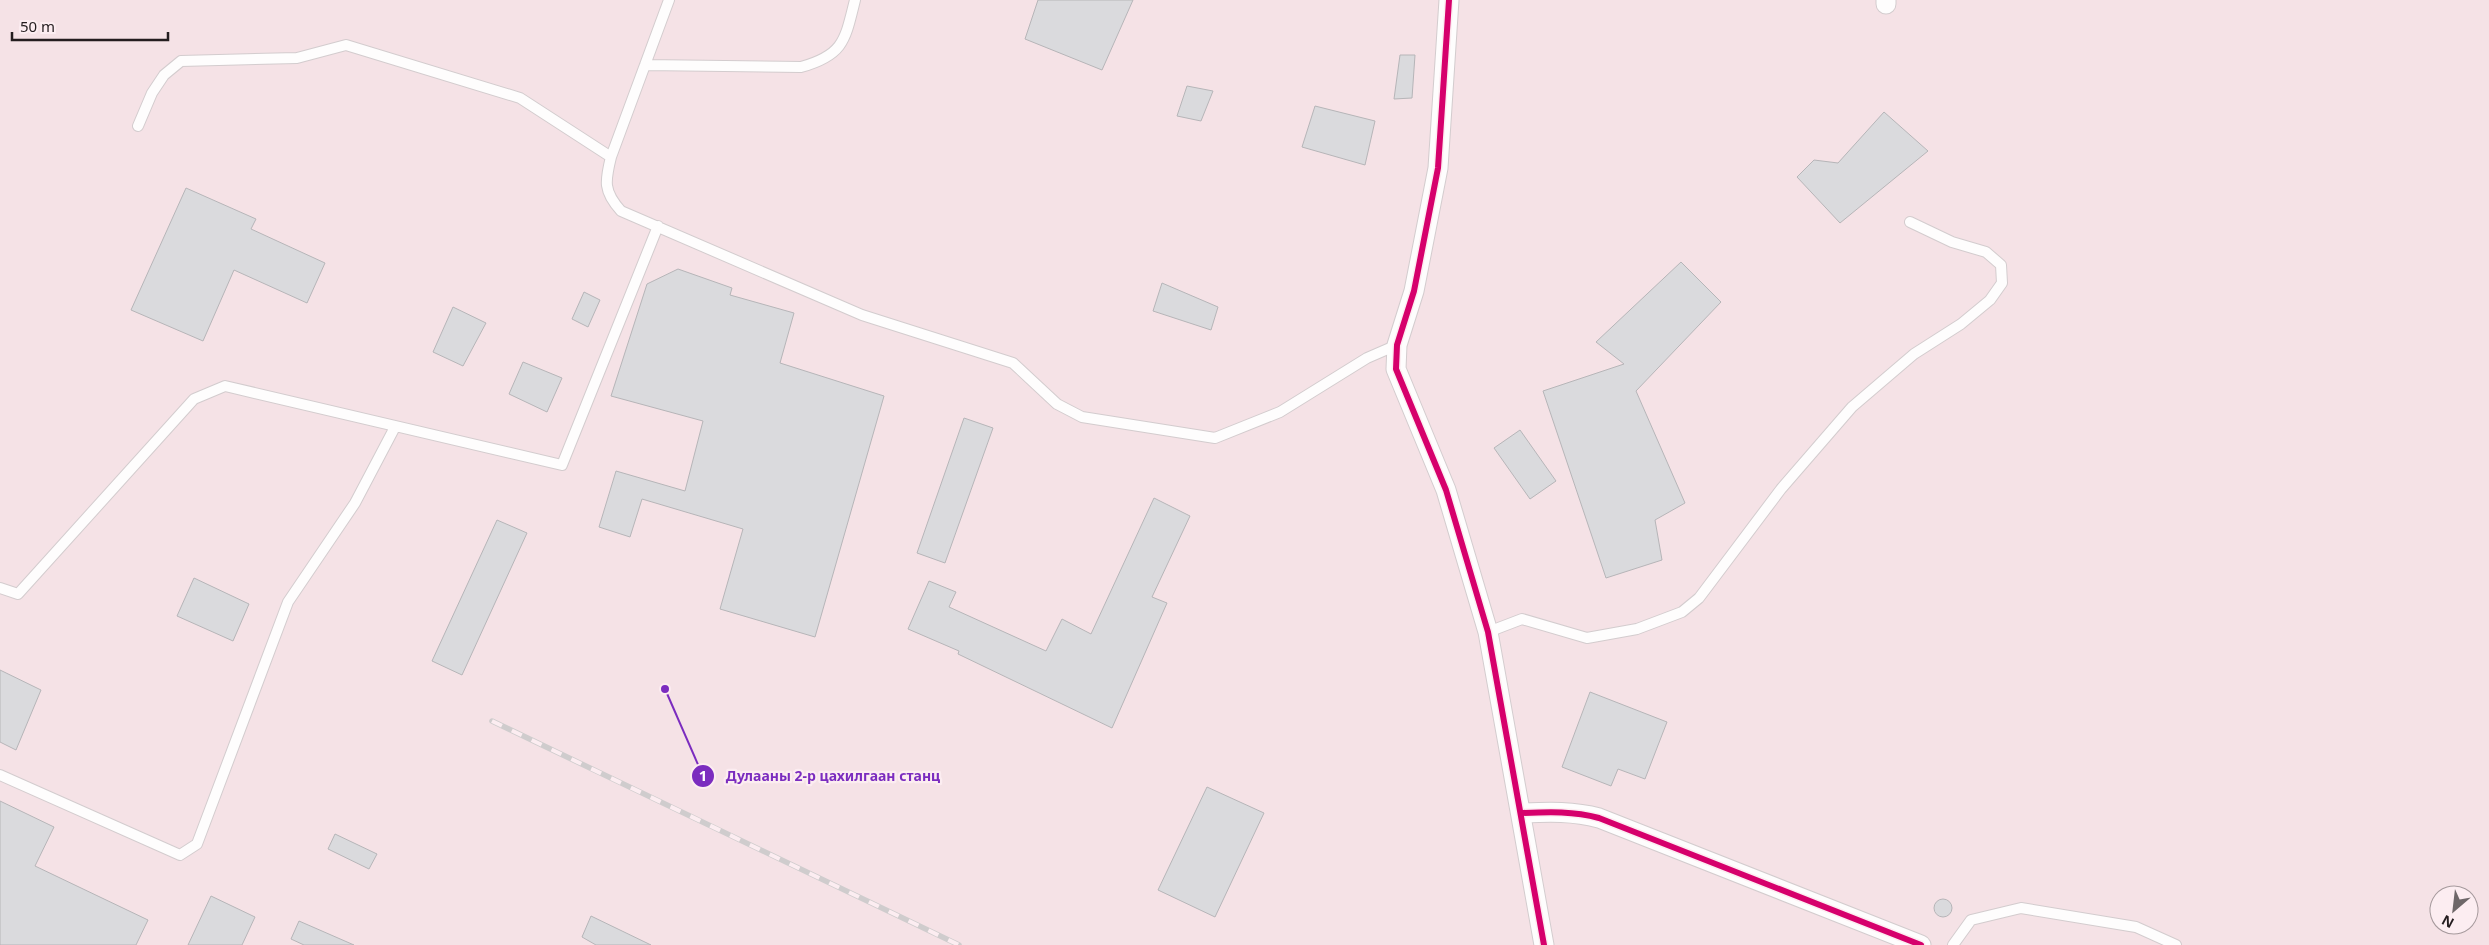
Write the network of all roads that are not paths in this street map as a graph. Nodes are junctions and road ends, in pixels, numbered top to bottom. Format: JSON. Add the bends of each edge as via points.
{"nodes":[{"id":1,"x":669,"y":0,"type":"edge"},
{"id":2,"x":855,"y":0,"type":"edge"},
{"id":3,"x":1449,"y":0,"type":"edge"},
{"id":4,"x":645,"y":65,"type":"junction"},
{"id":5,"x":138,"y":126,"type":"dead end"},
{"id":6,"x":611,"y":157,"type":"junction"},
{"id":7,"x":1910,"y":222,"type":"dead end"},
{"id":8,"x":658,"y":226,"type":"junction"},
{"id":9,"x":1397,"y":345,"type":"junction"},
{"id":10,"x":395,"y":427,"type":"junction"},
{"id":11,"x":0,"y":588,"type":"edge"},
{"id":12,"x":1488,"y":632,"type":"junction"},
{"id":13,"x":0,"y":775,"type":"edge"},
{"id":14,"x":1522,"y":813,"type":"junction"},
{"id":15,"x":1544,"y":945,"type":"edge"},
{"id":16,"x":1921,"y":945,"type":"edge"},
{"id":17,"x":1953,"y":945,"type":"edge"},
{"id":18,"x":2176,"y":945,"type":"edge"}],
"edges":[{"from":1,"to":4,"type":"lane"},
{"from":2,"to":4,"type":"lane","via":[[846,34],[837,51],[821,62],[801,67]]},
{"from":3,"to":9,"type":"street","via":[[1438,168],[1414,291]]},
{"from":4,"to":6,"type":"lane"},
{"from":5,"to":6,"type":"lane","via":[[152,93],[164,75],[181,62],[297,58],[346,44],[520,98]]},
{"from":6,"to":8,"type":"lane","via":[[605,181],[612,200],[621,211]]},
{"from":7,"to":12,"type":"lane","via":[[1952,242],[1986,252],[2001,265],[2002,283],[1990,300],[1961,324],[1914,354],[1852,408],[1781,489],[1699,598],[1682,612],[1637,629],[1587,638],[1522,619]]},
{"from":8,"to":9,"type":"lane","via":[[862,315],[1013,363],[1058,404],[1082,417],[1215,438],[1280,412],[1367,358]]},
{"from":8,"to":10,"type":"lane","via":[[562,465]]},
{"from":9,"to":12,"type":"street","via":[[1396,369],[1446,490]]},
{"from":10,"to":11,"type":"lane","via":[[225,386],[194,399],[18,594]]},
{"from":10,"to":13,"type":"lane","via":[[356,503],[288,602],[197,844],[180,855]]},
{"from":12,"to":14,"type":"street"},
{"from":14,"to":15,"type":"street"},
{"from":14,"to":16,"type":"street","via":[[1556,811],[1599,818]]},
{"from":17,"to":18,"type":"lane","via":[[1971,920],[2020,908],[2136,927]]}]}
